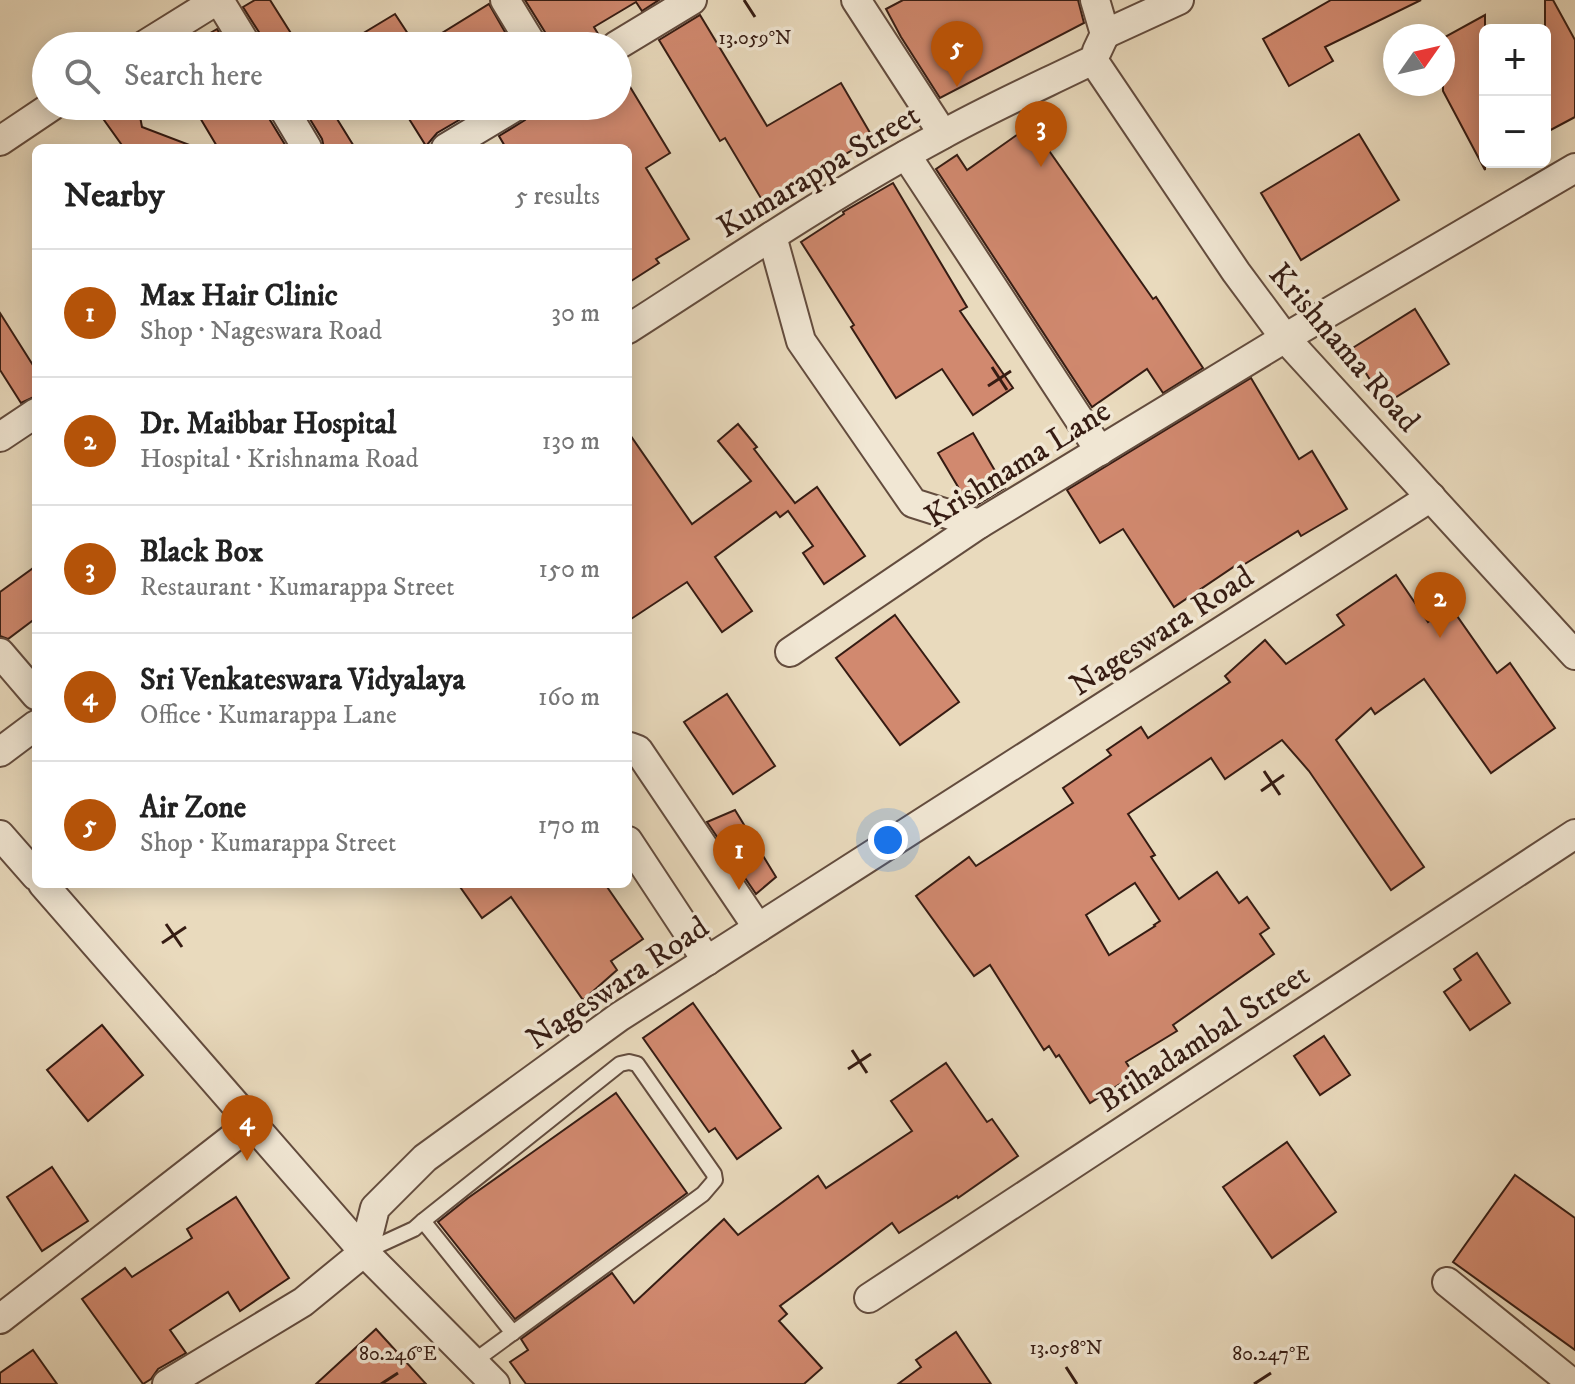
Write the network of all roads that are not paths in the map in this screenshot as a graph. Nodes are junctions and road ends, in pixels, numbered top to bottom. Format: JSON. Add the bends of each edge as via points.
{"nodes":[{"id":1,"x":218,"y":0,"type":"edge"},
{"id":2,"x":505,"y":0,"type":"edge"},
{"id":3,"x":692,"y":0,"type":"edge"},
{"id":4,"x":856,"y":0,"type":"edge"},
{"id":5,"x":1095,"y":0,"type":"edge"},
{"id":6,"x":1179,"y":0,"type":"edge"},
{"id":7,"x":166,"y":32,"type":"edge"},
{"id":8,"x":238,"y":32,"type":"edge"},
{"id":9,"x":524,"y":32,"type":"edge"},
{"id":10,"x":632,"y":36,"type":"edge"},
{"id":11,"x":1099,"y":47,"type":"junction"},
{"id":12,"x":32,"y":119,"type":"edge"},
{"id":13,"x":290,"y":120,"type":"edge"},
{"id":14,"x":493,"y":120,"type":"edge"},
{"id":15,"x":943,"y":134,"type":"junction"},
{"id":16,"x":0,"y":141,"type":"edge"},
{"id":17,"x":305,"y":144,"type":"edge"},
{"id":18,"x":453,"y":144,"type":"edge"},
{"id":19,"x":906,"y":155,"type":"junction"},
{"id":20,"x":1575,"y":168,"type":"edge"},
{"id":21,"x":772,"y":236,"type":"junction"},
{"id":22,"x":632,"y":326,"type":"edge"},
{"id":23,"x":1285,"y":338,"type":"junction"},
{"id":24,"x":32,"y":416,"type":"edge"},
{"id":25,"x":0,"y":437,"type":"edge"},
{"id":26,"x":1100,"y":451,"type":"junction"},
{"id":27,"x":1431,"y":497,"type":"junction"},
{"id":28,"x":979,"y":524,"type":"junction"},
{"id":29,"x":790,"y":652,"type":"dead end"},
{"id":30,"x":0,"y":653,"type":"edge"},
{"id":31,"x":1575,"y":655,"type":"edge"},
{"id":32,"x":32,"y":690,"type":"edge"},
{"id":33,"x":32,"y":728,"type":"edge"},
{"id":34,"x":632,"y":748,"type":"edge"},
{"id":35,"x":0,"y":752,"type":"edge"},
{"id":36,"x":1575,"y":834,"type":"edge"},
{"id":37,"x":0,"y":835,"type":"edge"},
{"id":38,"x":632,"y":847,"type":"edge"},
{"id":39,"x":32,"y":871,"type":"edge"},
{"id":40,"x":46,"y":888,"type":"edge"},
{"id":41,"x":758,"y":928,"type":"junction"},
{"id":42,"x":707,"y":961,"type":"junction"},
{"id":43,"x":252,"y":1123,"type":"junction"},
{"id":44,"x":423,"y":1221,"type":"junction"},
{"id":45,"x":364,"y":1252,"type":"junction"},
{"id":46,"x":1447,"y":1282,"type":"dead end"},
{"id":47,"x":869,"y":1298,"type":"dead end"},
{"id":48,"x":0,"y":1319,"type":"edge"},
{"id":49,"x":513,"y":1333,"type":"junction"},
{"id":50,"x":473,"y":1362,"type":"junction"},
{"id":51,"x":167,"y":1384,"type":"edge"},
{"id":52,"x":495,"y":1384,"type":"edge"},
{"id":53,"x":1573,"y":1384,"type":"edge"}],
"edges":[{"from":1,"to":7,"type":"street"},
{"from":1,"to":8,"type":"street"},
{"from":2,"to":9,"type":"street"},
{"from":3,"to":10,"type":"street"},
{"from":4,"to":15,"type":"street"},
{"from":5,"to":11,"type":"street","name":"Krishnama Road"},
{"from":6,"to":11,"type":"street","name":"Kumarappa Street"},
{"from":11,"to":15,"type":"street","name":"Kumarappa Street"},
{"from":11,"to":23,"type":"street","name":"Krishnama Road","via":[[1236,272]]},
{"from":12,"to":16,"type":"street"},
{"from":13,"to":17,"type":"street"},
{"from":14,"to":18,"type":"street"},
{"from":15,"to":19,"type":"street","name":"Kumarappa Street"},
{"from":19,"to":21,"type":"street","name":"Kumarappa Street"},
{"from":19,"to":26,"type":"street"},
{"from":20,"to":23,"type":"street","name":"Krishnama Lane"},
{"from":21,"to":22,"type":"street","name":"Kumarappa Street"},
{"from":21,"to":28,"type":"street","via":[[801,341],[913,503]]},
{"from":23,"to":26,"type":"street","name":"Krishnama Lane"},
{"from":23,"to":27,"type":"street","name":"Krishnama Road"},
{"from":24,"to":25,"type":"street"},
{"from":26,"to":28,"type":"street","name":"Krishnama Lane"},
{"from":27,"to":31,"type":"street","name":"Krishnama Road"},
{"from":27,"to":41,"type":"street","name":"Nageswara Road"},
{"from":28,"to":29,"type":"street","name":"Krishnama Lane"},
{"from":30,"to":32,"type":"street"},
{"from":33,"to":35,"type":"street"},
{"from":34,"to":41,"type":"street"},
{"from":36,"to":47,"type":"street","name":"Brihadambal Street"},
{"from":37,"to":39,"type":"street"},
{"from":38,"to":42,"type":"street"},
{"from":40,"to":43,"type":"street"},
{"from":41,"to":42,"type":"street","name":"Nageswara Road"},
{"from":42,"to":45,"type":"street","name":"Nageswara Road","via":[[619,1017],[425,1158],[375,1208]]},
{"from":43,"to":45,"type":"street"},
{"from":43,"to":48,"type":"street"},
{"from":44,"to":45,"type":"lane"},
{"from":44,"to":49,"type":"lane"},
{"from":44,"to":49,"type":"lane","via":[[620,1064],[637,1064],[715,1180]]},
{"from":45,"to":50,"type":"street"},
{"from":45,"to":51,"type":"street","via":[[303,1302]]},
{"from":46,"to":53,"type":"street"},
{"from":49,"to":50,"type":"lane"},
{"from":50,"to":52,"type":"street"}]}
